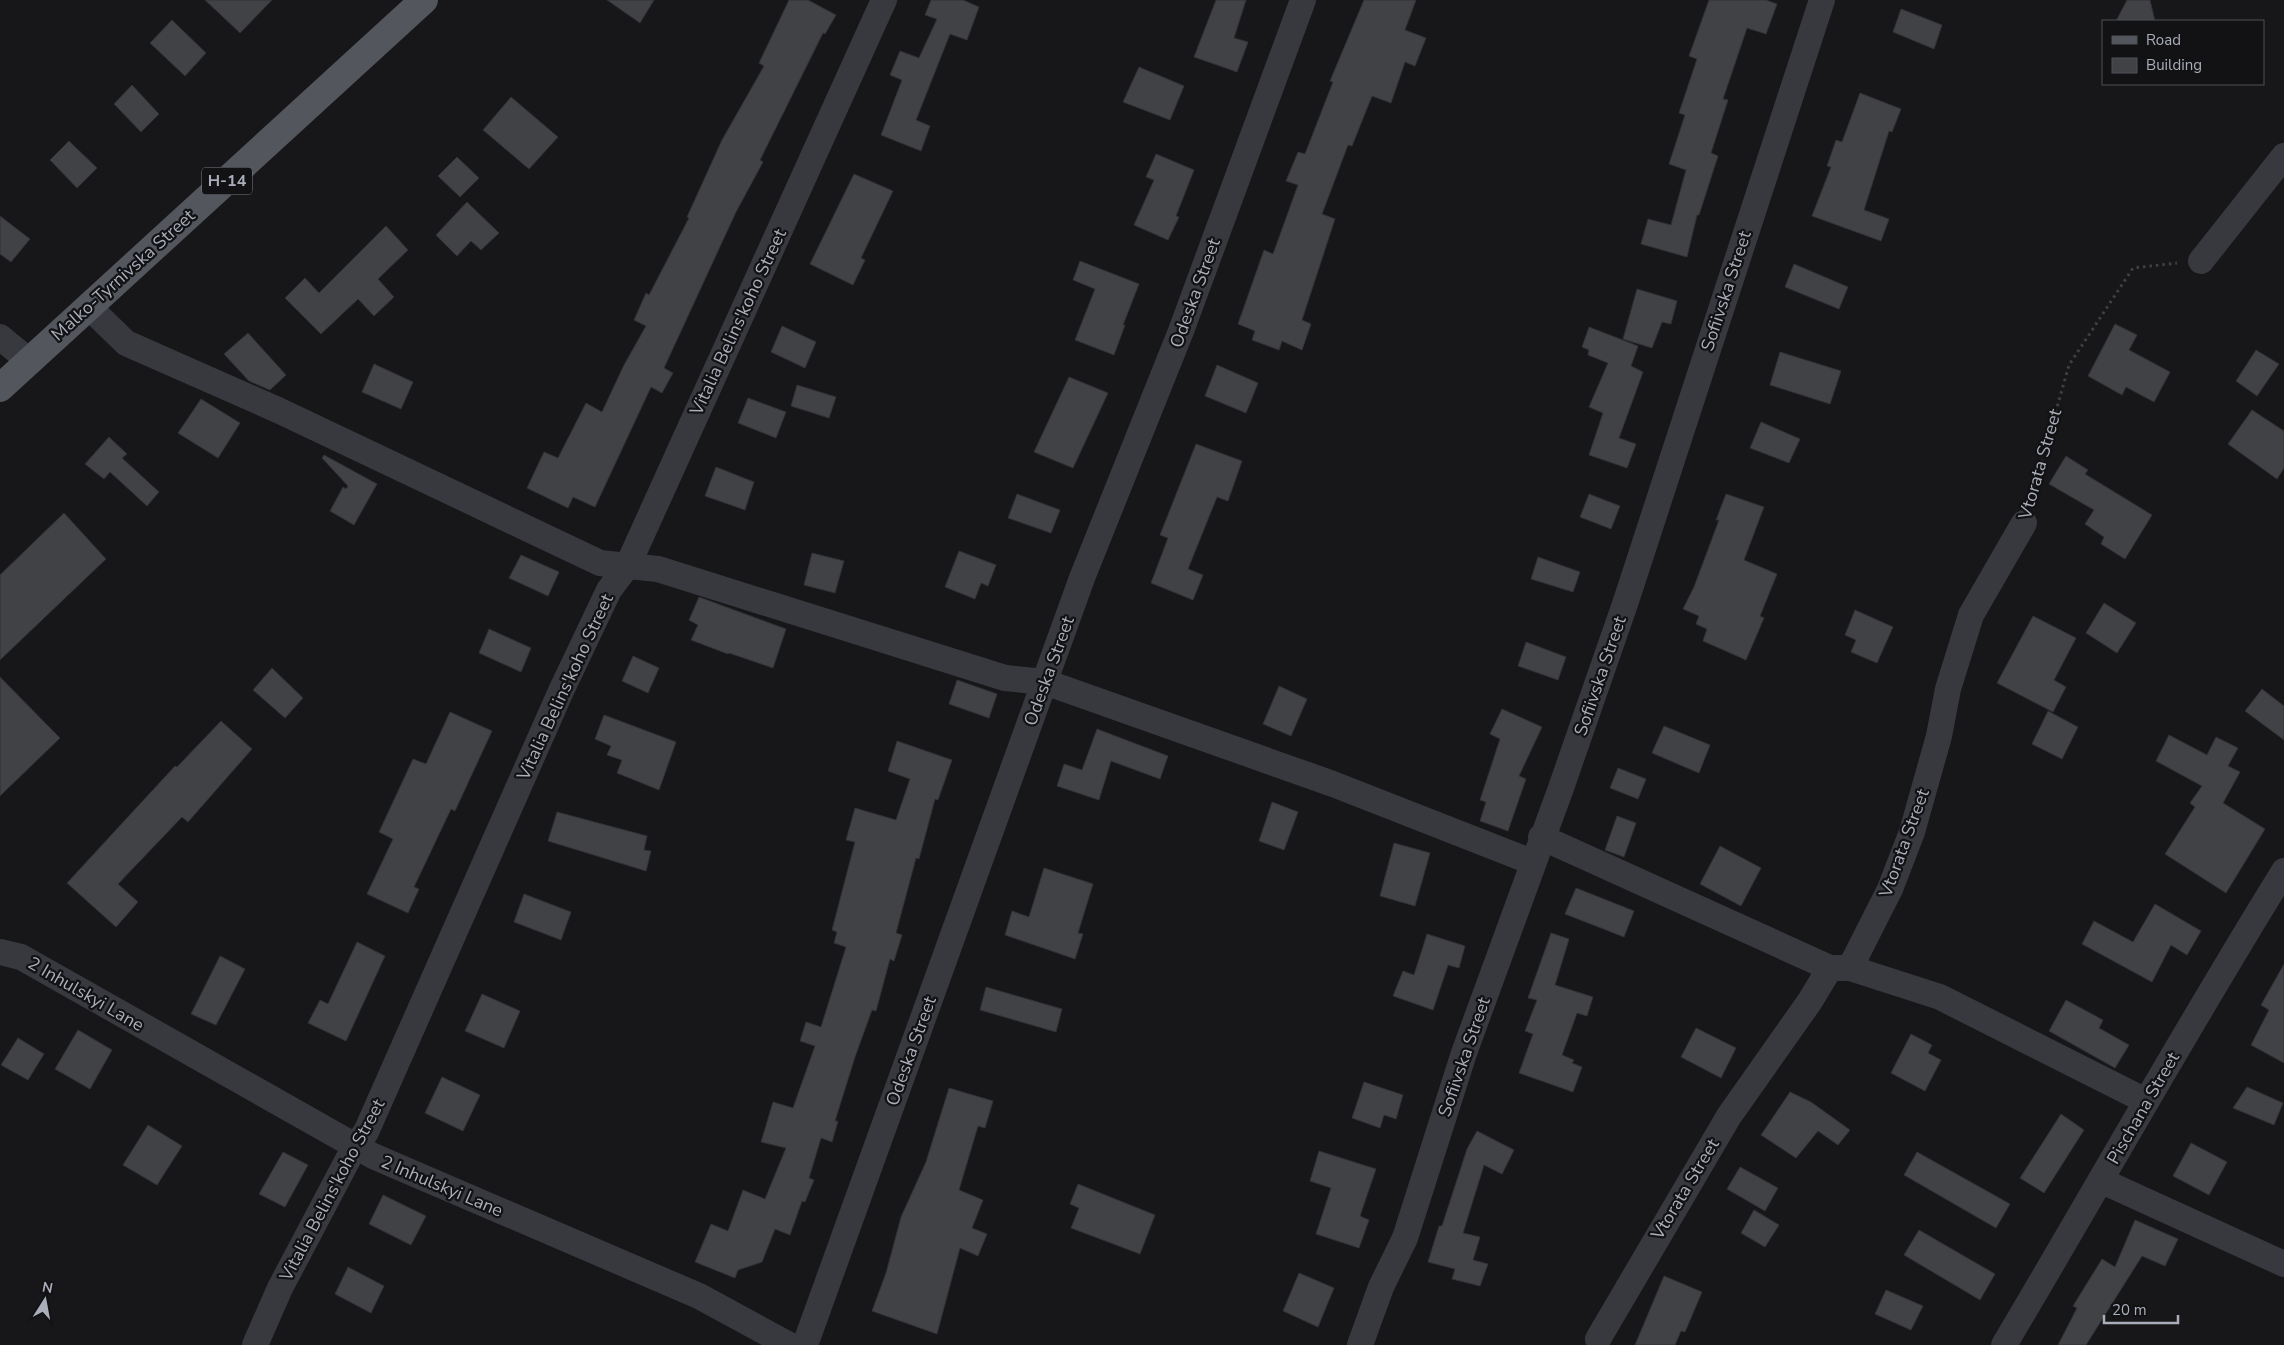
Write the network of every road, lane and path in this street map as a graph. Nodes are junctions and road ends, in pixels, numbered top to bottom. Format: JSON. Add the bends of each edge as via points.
{"nodes":[{"id":1,"x":424,"y":0,"type":"edge"},
{"id":2,"x":884,"y":0,"type":"edge"},
{"id":3,"x":1303,"y":0,"type":"edge"},
{"id":4,"x":1822,"y":0,"type":"edge"},
{"id":5,"x":2284,"y":156,"type":"edge"},
{"id":6,"x":2201,"y":261,"type":"joint"},
{"id":7,"x":89,"y":306,"type":"junction"},
{"id":8,"x":0,"y":337,"type":"edge"},
{"id":9,"x":29,"y":361,"type":"junction"},
{"id":10,"x":0,"y":388,"type":"edge"},
{"id":11,"x":2024,"y":523,"type":"joint"},
{"id":12,"x":628,"y":565,"type":"junction"},
{"id":13,"x":1044,"y":682,"type":"junction"},
{"id":14,"x":1541,"y":837,"type":"junction"},
{"id":15,"x":1532,"y":862,"type":"junction"},
{"id":16,"x":2284,"y":871,"type":"edge"},
{"id":17,"x":0,"y":952,"type":"edge"},
{"id":18,"x":1840,"y":968,"type":"junction"},
{"id":19,"x":2146,"y":1101,"type":"junction"},
{"id":20,"x":355,"y":1146,"type":"junction"},
{"id":21,"x":2102,"y":1181,"type":"junction"},
{"id":22,"x":2284,"y":1264,"type":"edge"},
{"id":23,"x":1598,"y":1339,"type":"dead end"},
{"id":24,"x":255,"y":1345,"type":"edge"},
{"id":25,"x":789,"y":1345,"type":"edge"},
{"id":26,"x":805,"y":1345,"type":"edge"},
{"id":27,"x":1360,"y":1345,"type":"edge"},
{"id":28,"x":2004,"y":1345,"type":"edge"}],
"edges":[{"from":1,"to":7,"type":"main road","name":"Malko-Tyrnivska Street","number":"Н-14"},
{"from":2,"to":12,"type":"street","name":"Vitalia Belins'koho Street"},
{"from":3,"to":13,"type":"street","name":"Odeska Street","via":[[1181,331]]},
{"from":4,"to":14,"type":"street","name":"Sofiivska Street","via":[[1626,600]]},
{"from":5,"to":6,"type":"street"},
{"from":6,"to":11,"type":"path","name":"Vtorata Street","via":[[2133,268],[2069,365]]},
{"from":7,"to":9,"type":"main road","name":"Malko-Tyrnivska Street","number":"Н-14"},
{"from":7,"to":12,"type":"street","via":[[126,343],[280,411],[600,563]]},
{"from":8,"to":9,"type":"street"},
{"from":9,"to":10,"type":"main road","name":"Malko-Tyrnivska Street","number":"Н-14"},
{"from":11,"to":18,"type":"street","name":"Vtorata Street","via":[[1971,615],[1948,689],[1939,736],[1912,832],[1890,889]]},
{"from":12,"to":13,"type":"street","via":[[658,569],[1005,678]]},
{"from":12,"to":20,"type":"street","name":"Vitalia Belins'koho Street","via":[[609,590],[560,692],[366,1132]]},
{"from":13,"to":15,"type":"street","via":[[1333,784]]},
{"from":13,"to":26,"type":"street","name":"Odeska Street"},
{"from":14,"to":15,"type":"street","name":"Sofiivska Street"},
{"from":14,"to":18,"type":"street"},
{"from":15,"to":27,"type":"street","name":"Sofiivska Street","via":[[1464,1053],[1405,1238],[1381,1286]]},
{"from":16,"to":19,"type":"street","name":"Pischana Street"},
{"from":17,"to":20,"type":"street","name":"2 Inhulskyi Lane","via":[[21,957]]},
{"from":18,"to":19,"type":"street","via":[[1940,997]]},
{"from":18,"to":23,"type":"street","name":"Vtorata Street","via":[[1810,1002],[1729,1116]]},
{"from":19,"to":21,"type":"street","name":"Pischana Street"},
{"from":20,"to":24,"type":"street","name":"Vitalia Belins'koho Street","via":[[280,1288]]},
{"from":20,"to":25,"type":"street","name":"2 Inhulskyi Lane","via":[[699,1296]]},
{"from":21,"to":22,"type":"street"},
{"from":21,"to":28,"type":"street","name":"Pischana Street"}]}
